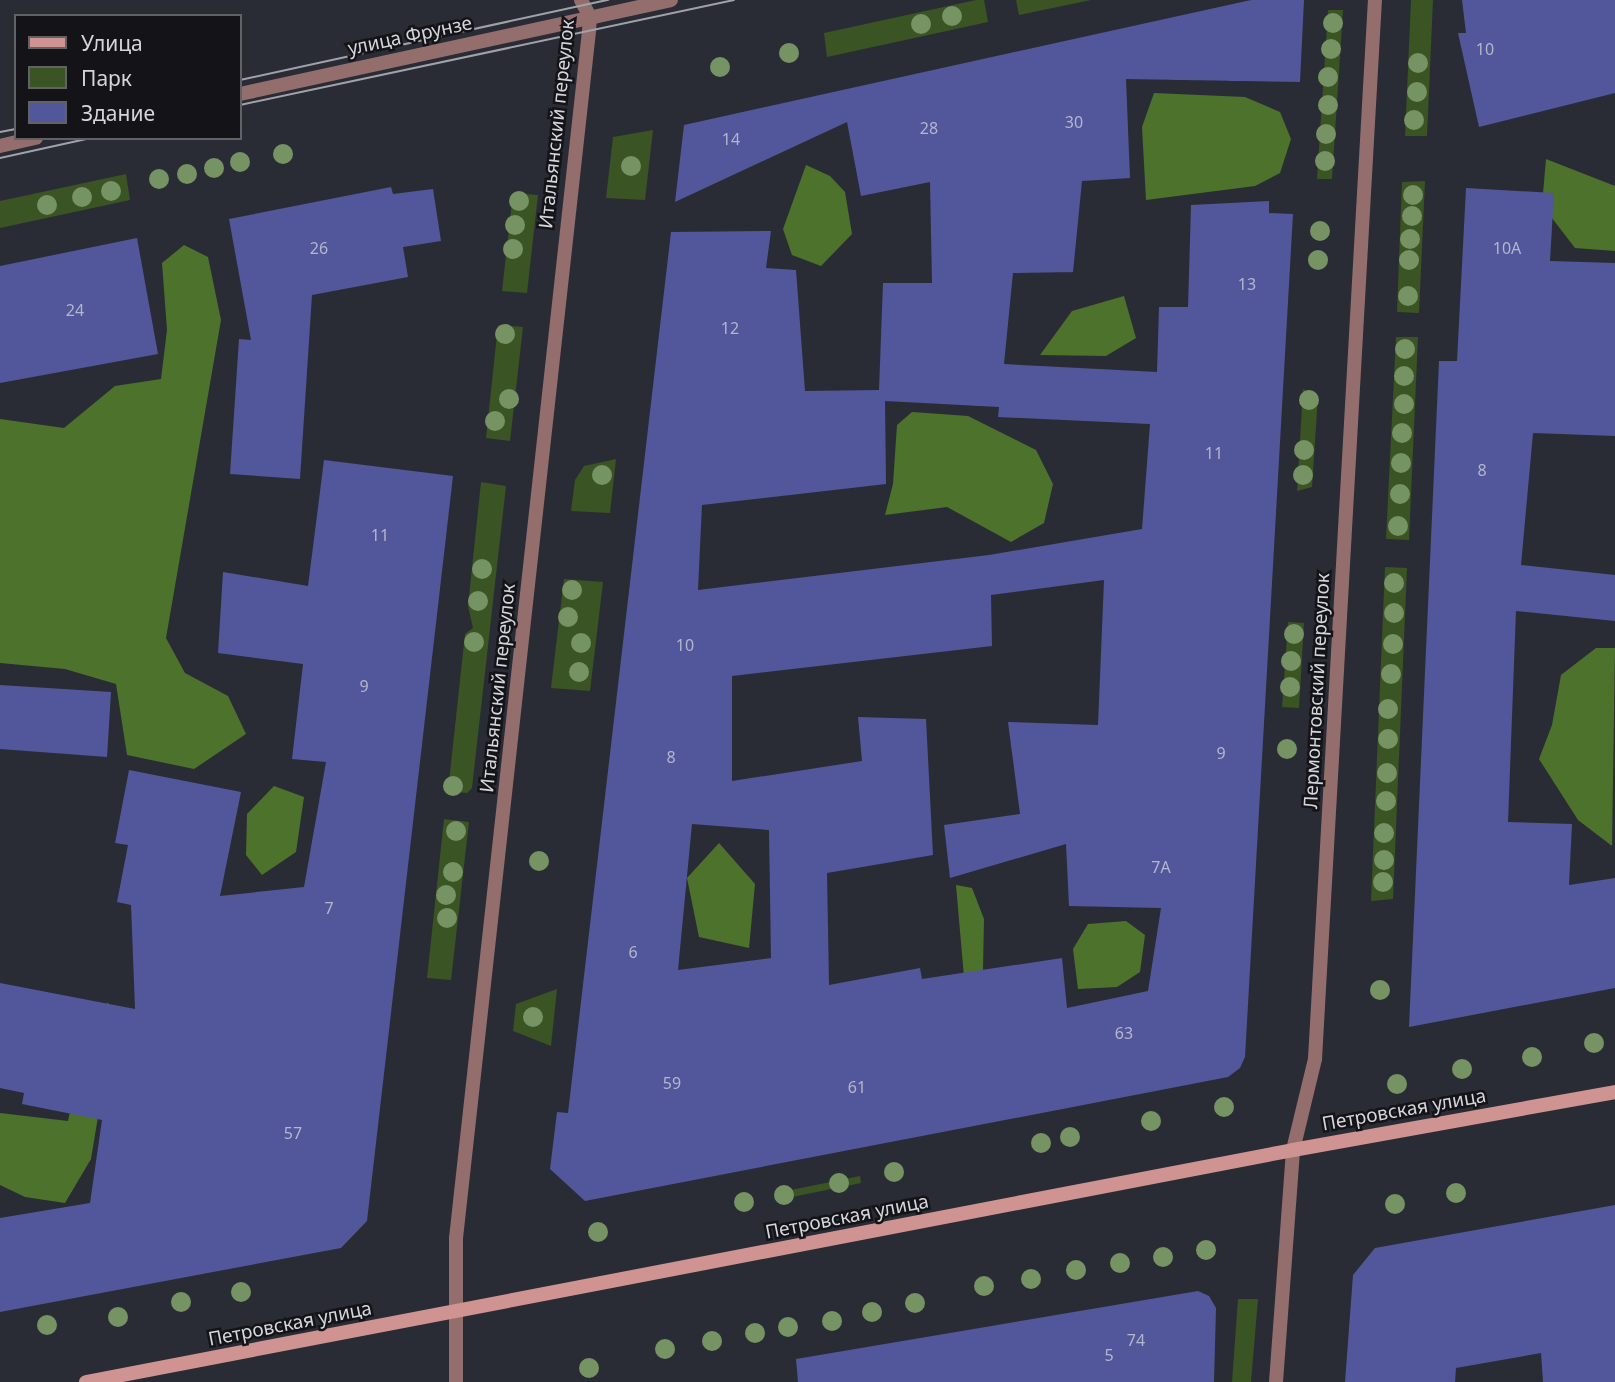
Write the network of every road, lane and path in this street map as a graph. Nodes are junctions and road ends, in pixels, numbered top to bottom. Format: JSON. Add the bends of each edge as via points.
{"nodes":[{"id":1,"x":581,"y":0,"type":"edge"},
{"id":2,"x":671,"y":0,"type":"edge"},
{"id":3,"x":1375,"y":0,"type":"edge"},
{"id":4,"x":590,"y":17,"type":"junction"},
{"id":5,"x":242,"y":94,"type":"edge"},
{"id":6,"x":27,"y":140,"type":"edge"},
{"id":7,"x":0,"y":146,"type":"edge"},
{"id":8,"x":1615,"y":1093,"type":"edge"},
{"id":9,"x":1293,"y":1150,"type":"junction"},
{"id":10,"x":456,"y":1312,"type":"junction"},
{"id":11,"x":86,"y":1382,"type":"edge"},
{"id":12,"x":456,"y":1382,"type":"edge"},
{"id":13,"x":1276,"y":1382,"type":"edge"}],
"edges":[{"from":1,"to":4,"type":"street","name":"Итальянский переулок"},
{"from":2,"to":4,"type":"street","name":"улица Фрунзе"},
{"from":3,"to":9,"type":"street","name":"Лермонтовский переулок","via":[[1315,1059]]},
{"from":4,"to":5,"type":"street","name":"улица Фрунзе"},
{"from":4,"to":10,"type":"street","name":"Итальянский переулок","via":[[456,1238]]},
{"from":6,"to":7,"type":"street"},
{"from":8,"to":9,"type":"main road","name":"Петровская улица"},
{"from":9,"to":10,"type":"main road","name":"Петровская улица"},
{"from":9,"to":13,"type":"street","name":"Лермонтовский переулок"},
{"from":10,"to":11,"type":"main road","name":"Петровская улица"},
{"from":10,"to":12,"type":"street","name":"Итальянский переулок"}]}
